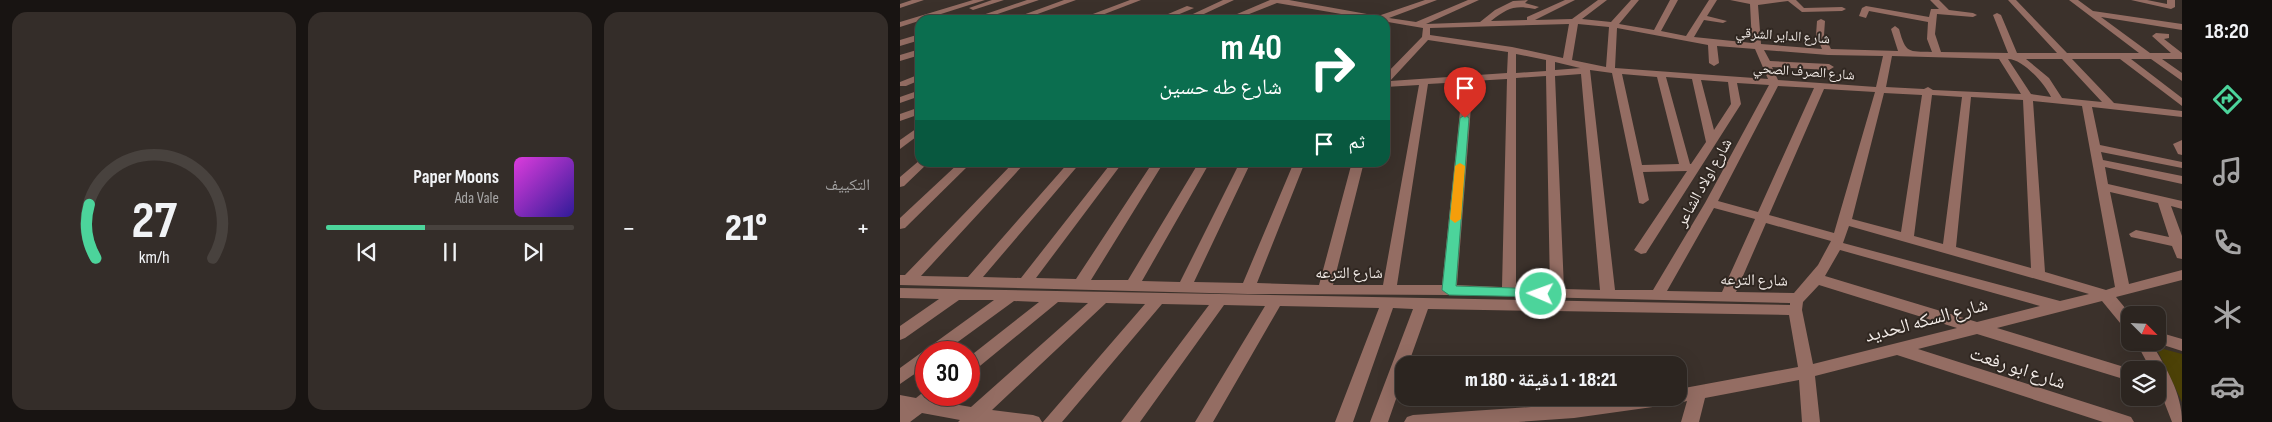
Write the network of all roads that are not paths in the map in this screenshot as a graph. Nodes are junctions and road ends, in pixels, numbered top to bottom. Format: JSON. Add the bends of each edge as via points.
{"nodes":[{"id":1,"x":920,"y":0,"type":"edge"},
{"id":2,"x":962,"y":0,"type":"edge"},
{"id":3,"x":981,"y":0,"type":"edge"},
{"id":4,"x":1000,"y":0,"type":"edge"},
{"id":5,"x":1034,"y":0,"type":"edge"},
{"id":6,"x":1072,"y":0,"type":"edge"},
{"id":7,"x":1137,"y":0,"type":"edge"},
{"id":8,"x":1230,"y":0,"type":"edge"},
{"id":9,"x":1277,"y":0,"type":"edge"},
{"id":10,"x":1433,"y":0,"type":"edge"},
{"id":11,"x":1475,"y":0,"type":"edge"},
{"id":12,"x":1571,"y":0,"type":"edge"},
{"id":13,"x":1603,"y":0,"type":"edge"},
{"id":14,"x":1635,"y":0,"type":"edge"},
{"id":15,"x":1674,"y":0,"type":"edge"},
{"id":16,"x":1713,"y":0,"type":"edge"},
{"id":17,"x":1734,"y":0,"type":"edge"},
{"id":18,"x":1784,"y":0,"type":"edge"},
{"id":19,"x":1791,"y":0,"type":"edge"},
{"id":20,"x":1934,"y":0,"type":"edge"},
{"id":21,"x":2012,"y":0,"type":"edge"},
{"id":22,"x":2073,"y":0,"type":"edge"},
{"id":23,"x":2136,"y":0,"type":"edge"},
{"id":24,"x":2171,"y":0,"type":"edge"},
{"id":25,"x":1520,"y":2,"type":"edge"},
{"id":26,"x":1759,"y":2,"type":"edge"},
{"id":27,"x":900,"y":6,"type":"edge"},
{"id":28,"x":1535,"y":7,"type":"dead end"},
{"id":29,"x":1190,"y":8,"type":"dead end"},
{"id":30,"x":1842,"y":9,"type":"dead end"},
{"id":31,"x":2115,"y":9,"type":"dead end"},
{"id":32,"x":1946,"y":12,"type":"junction"},
{"id":33,"x":2091,"y":13,"type":"junction"},
{"id":34,"x":932,"y":15,"type":"edge"},
{"id":35,"x":952,"y":15,"type":"edge"},
{"id":36,"x":988,"y":15,"type":"edge"},
{"id":37,"x":1028,"y":15,"type":"edge"},
{"id":38,"x":1095,"y":15,"type":"edge"},
{"id":39,"x":1171,"y":15,"type":"edge"},
{"id":40,"x":1196,"y":15,"type":"edge"},
{"id":41,"x":1240,"y":15,"type":"edge"},
{"id":42,"x":1356,"y":15,"type":"edge"},
{"id":43,"x":1973,"y":15,"type":"dead end"},
{"id":44,"x":1863,"y":16,"type":"dead end"},
{"id":45,"x":1997,"y":16,"type":"dead end"},
{"id":46,"x":1390,"y":17,"type":"edge"},
{"id":47,"x":1702,"y":17,"type":"junction"},
{"id":48,"x":2121,"y":17,"type":"junction"},
{"id":49,"x":900,"y":19,"type":"edge"},
{"id":50,"x":915,"y":20,"type":"edge"},
{"id":51,"x":1821,"y":20,"type":"dead end"},
{"id":52,"x":1932,"y":20,"type":"junction"},
{"id":53,"x":1390,"y":21,"type":"edge"},
{"id":54,"x":1574,"y":21,"type":"junction"},
{"id":55,"x":1723,"y":21,"type":"dead end"},
{"id":56,"x":1525,"y":22,"type":"junction"},
{"id":57,"x":1404,"y":23,"type":"junction"},
{"id":58,"x":1482,"y":24,"type":"junction"},
{"id":59,"x":900,"y":25,"type":"edge"},
{"id":60,"x":1613,"y":25,"type":"junction"},
{"id":61,"x":915,"y":26,"type":"edge"},
{"id":62,"x":1421,"y":26,"type":"junction"},
{"id":63,"x":2182,"y":27,"type":"edge"},
{"id":64,"x":1390,"y":29,"type":"edge"},
{"id":65,"x":1895,"y":29,"type":"dead end"},
{"id":66,"x":900,"y":31,"type":"edge"},
{"id":67,"x":1656,"y":33,"type":"junction"},
{"id":68,"x":2166,"y":36,"type":"dead end"},
{"id":69,"x":915,"y":38,"type":"edge"},
{"id":70,"x":1426,"y":38,"type":"junction"},
{"id":71,"x":1688,"y":39,"type":"junction"},
{"id":72,"x":900,"y":43,"type":"edge"},
{"id":73,"x":1712,"y":43,"type":"junction"},
{"id":74,"x":1759,"y":48,"type":"junction"},
{"id":75,"x":1512,"y":50,"type":"junction"},
{"id":76,"x":1828,"y":52,"type":"junction"},
{"id":77,"x":915,"y":54,"type":"edge"},
{"id":78,"x":1888,"y":54,"type":"junction"},
{"id":79,"x":1908,"y":55,"type":"junction"},
{"id":80,"x":1938,"y":55,"type":"junction"},
{"id":81,"x":2002,"y":56,"type":"junction"},
{"id":82,"x":2015,"y":56,"type":"junction"},
{"id":83,"x":2066,"y":56,"type":"junction"},
{"id":84,"x":2122,"y":56,"type":"junction"},
{"id":85,"x":2150,"y":56,"type":"junction"},
{"id":86,"x":2181,"y":56,"type":"edge"},
{"id":87,"x":1550,"y":57,"type":"junction"},
{"id":88,"x":900,"y":58,"type":"edge"},
{"id":89,"x":1567,"y":62,"type":"junction"},
{"id":90,"x":1714,"y":63,"type":"dead end"},
{"id":91,"x":1766,"y":64,"type":"junction"},
{"id":92,"x":1829,"y":67,"type":"dead end"},
{"id":93,"x":1585,"y":69,"type":"junction"},
{"id":94,"x":1613,"y":70,"type":"junction"},
{"id":95,"x":1551,"y":73,"type":"junction"},
{"id":96,"x":1661,"y":74,"type":"junction"},
{"id":97,"x":2180,"y":76,"type":"edge"},
{"id":98,"x":1390,"y":77,"type":"edge"},
{"id":99,"x":1512,"y":77,"type":"junction"},
{"id":100,"x":1696,"y":77,"type":"junction"},
{"id":101,"x":915,"y":80,"type":"edge"},
{"id":102,"x":1468,"y":80,"type":"junction"},
{"id":103,"x":1732,"y":80,"type":"junction"},
{"id":104,"x":1390,"y":82,"type":"edge"},
{"id":105,"x":1424,"y":82,"type":"junction"},
{"id":106,"x":1775,"y":83,"type":"junction"},
{"id":107,"x":902,"y":84,"type":"dead end"},
{"id":108,"x":1820,"y":86,"type":"junction"},
{"id":109,"x":1881,"y":90,"type":"junction"},
{"id":110,"x":1928,"y":90,"type":"junction"},
{"id":111,"x":1967,"y":93,"type":"junction"},
{"id":112,"x":915,"y":94,"type":"edge"},
{"id":113,"x":2028,"y":97,"type":"junction"},
{"id":114,"x":900,"y":100,"type":"edge"},
{"id":115,"x":2058,"y":100,"type":"junction"},
{"id":116,"x":2086,"y":102,"type":"junction"},
{"id":117,"x":2182,"y":103,"type":"edge"},
{"id":118,"x":2110,"y":105,"type":"junction"},
{"id":119,"x":915,"y":112,"type":"edge"},
{"id":120,"x":2182,"y":114,"type":"edge"},
{"id":121,"x":915,"y":116,"type":"edge"},
{"id":122,"x":900,"y":118,"type":"edge"},
{"id":123,"x":915,"y":134,"type":"edge"},
{"id":124,"x":1710,"y":141,"type":"junction"},
{"id":125,"x":2182,"y":143,"type":"edge"},
{"id":126,"x":900,"y":146,"type":"edge"},
{"id":127,"x":2095,"y":147,"type":"junction"},
{"id":128,"x":2182,"y":152,"type":"edge"},
{"id":129,"x":2098,"y":162,"type":"junction"},
{"id":130,"x":2182,"y":165,"type":"edge"},
{"id":131,"x":918,"y":167,"type":"edge"},
{"id":132,"x":962,"y":167,"type":"edge"},
{"id":133,"x":1016,"y":167,"type":"edge"},
{"id":134,"x":1072,"y":167,"type":"edge"},
{"id":135,"x":1114,"y":167,"type":"edge"},
{"id":136,"x":1156,"y":167,"type":"edge"},
{"id":137,"x":1202,"y":167,"type":"edge"},
{"id":138,"x":1244,"y":167,"type":"edge"},
{"id":139,"x":1298,"y":167,"type":"edge"},
{"id":140,"x":1357,"y":167,"type":"edge"},
{"id":141,"x":1690,"y":167,"type":"junction"},
{"id":142,"x":1637,"y":169,"type":"junction"},
{"id":143,"x":2182,"y":180,"type":"edge"},
{"id":144,"x":900,"y":183,"type":"edge"},
{"id":145,"x":2104,"y":187,"type":"junction"},
{"id":146,"x":1643,"y":200,"type":"dead end"},
{"id":147,"x":2163,"y":200,"type":"junction"},
{"id":148,"x":1711,"y":202,"type":"junction"},
{"id":149,"x":2182,"y":205,"type":"edge"},
{"id":150,"x":1761,"y":217,"type":"junction"},
{"id":151,"x":1845,"y":221,"type":"junction"},
{"id":152,"x":900,"y":225,"type":"edge"},
{"id":153,"x":2136,"y":234,"type":"dead end"},
{"id":154,"x":1907,"y":238,"type":"junction"},
{"id":155,"x":1838,"y":242,"type":"junction"},
{"id":156,"x":2180,"y":249,"type":"edge"},
{"id":157,"x":1642,"y":250,"type":"dead end"},
{"id":158,"x":1949,"y":250,"type":"junction"},
{"id":159,"x":2038,"y":274,"type":"junction"},
{"id":160,"x":2182,"y":275,"type":"edge"},
{"id":161,"x":1817,"y":279,"type":"junction"},
{"id":162,"x":971,"y":282,"type":"junction"},
{"id":163,"x":1024,"y":284,"type":"junction"},
{"id":164,"x":1080,"y":286,"type":"junction"},
{"id":165,"x":1132,"y":286,"type":"junction"},
{"id":166,"x":1184,"y":286,"type":"junction"},
{"id":167,"x":903,"y":289,"type":"edge"},
{"id":168,"x":1248,"y":289,"type":"junction"},
{"id":169,"x":1325,"y":290,"type":"junction"},
{"id":170,"x":1449,"y":290,"type":"junction"},
{"id":171,"x":2123,"y":290,"type":"junction"},
{"id":172,"x":1509,"y":292,"type":"junction"},
{"id":173,"x":1556,"y":294,"type":"junction"},
{"id":174,"x":2105,"y":294,"type":"junction"},
{"id":175,"x":955,"y":295,"type":"junction"},
{"id":176,"x":1608,"y":295,"type":"junction"},
{"id":177,"x":1010,"y":296,"type":"junction"},
{"id":178,"x":1658,"y":296,"type":"junction"},
{"id":179,"x":1727,"y":296,"type":"junction"},
{"id":180,"x":1055,"y":297,"type":"junction"},
{"id":181,"x":1388,"y":297,"type":"junction"},
{"id":182,"x":1103,"y":298,"type":"junction"},
{"id":183,"x":1158,"y":298,"type":"junction"},
{"id":184,"x":1221,"y":299,"type":"junction"},
{"id":185,"x":1276,"y":300,"type":"junction"},
{"id":186,"x":1422,"y":304,"type":"junction"},
{"id":187,"x":1796,"y":304,"type":"junction"},
{"id":188,"x":2060,"y":306,"type":"junction"},
{"id":189,"x":2121,"y":314,"type":"edge"},
{"id":190,"x":1975,"y":328,"type":"junction"},
{"id":191,"x":900,"y":334,"type":"edge"},
{"id":192,"x":2166,"y":340,"type":"edge"},
{"id":193,"x":948,"y":341,"type":"edge"},
{"id":194,"x":2182,"y":345,"type":"edge"},
{"id":195,"x":1898,"y":350,"type":"junction"},
{"id":196,"x":980,"y":357,"type":"edge"},
{"id":197,"x":915,"y":366,"type":"edge"},
{"id":198,"x":1807,"y":372,"type":"junction"},
{"id":199,"x":2121,"y":373,"type":"edge"},
{"id":200,"x":900,"y":376,"type":"edge"},
{"id":201,"x":1698,"y":393,"type":"junction"},
{"id":202,"x":2166,"y":393,"type":"edge"},
{"id":203,"x":1687,"y":395,"type":"edge"},
{"id":204,"x":900,"y":402,"type":"edge"},
{"id":205,"x":915,"y":405,"type":"edge"},
{"id":206,"x":918,"y":406,"type":"joint"},
{"id":207,"x":1626,"y":406,"type":"edge"},
{"id":208,"x":1572,"y":417,"type":"edge"},
{"id":209,"x":971,"y":419,"type":"edge"},
{"id":210,"x":900,"y":420,"type":"edge"},
{"id":211,"x":1491,"y":420,"type":"edge"},
{"id":212,"x":1028,"y":422,"type":"edge"},
{"id":213,"x":1033,"y":422,"type":"edge"},
{"id":214,"x":1052,"y":422,"type":"edge"},
{"id":215,"x":1130,"y":422,"type":"edge"},
{"id":216,"x":1204,"y":422,"type":"edge"},
{"id":217,"x":1344,"y":422,"type":"edge"},
{"id":218,"x":1379,"y":422,"type":"edge"},
{"id":219,"x":1413,"y":422,"type":"edge"},
{"id":220,"x":1690,"y":422,"type":"edge"},
{"id":221,"x":1811,"y":422,"type":"edge"},
{"id":222,"x":2126,"y":422,"type":"edge"},
{"id":223,"x":2181,"y":422,"type":"edge"}],
"edges":[{"from":1,"to":27,"type":"street"},
{"from":2,"to":49,"type":"street"},
{"from":3,"to":34,"type":"street"},
{"from":4,"to":35,"type":"street"},
{"from":5,"to":36,"type":"street"},
{"from":6,"to":37,"type":"street"},
{"from":7,"to":38,"type":"street"},
{"from":8,"to":40,"type":"street"},
{"from":9,"to":41,"type":"street"},
{"from":9,"to":42,"type":"street","name":"شارع الداير الشرقي"},
{"from":10,"to":46,"type":"street"},
{"from":11,"to":62,"type":"street"},
{"from":12,"to":56,"type":"street"},
{"from":13,"to":54,"type":"street"},
{"from":14,"to":60,"type":"street"},
{"from":15,"to":67,"type":"street"},
{"from":16,"to":47,"type":"street"},
{"from":17,"to":26,"type":"street"},
{"from":18,"to":26,"type":"street"},
{"from":19,"to":30,"type":"street","via":[[1802,10]]},
{"from":20,"to":32,"type":"street"},
{"from":21,"to":83,"type":"street"},
{"from":22,"to":33,"type":"street"},
{"from":23,"to":24,"type":"street","via":[[2171,7]]},
{"from":25,"to":28,"type":"street"},
{"from":25,"to":58,"type":"street"},
{"from":26,"to":74,"type":"street","via":[[1756,42]]},
{"from":29,"to":39,"type":"street"},
{"from":31,"to":48,"type":"street"},
{"from":32,"to":43,"type":"street"},
{"from":32,"to":52,"type":"street","via":[[1934,12]]},
{"from":33,"to":48,"type":"street"},
{"from":33,"to":85,"type":"street"},
{"from":44,"to":52,"type":"street","via":[[1866,8]]},
{"from":45,"to":82,"type":"street"},
{"from":47,"to":55,"type":"street"},
{"from":47,"to":71,"type":"street"},
{"from":48,"to":63,"type":"street","via":[[2162,20]]},
{"from":50,"to":59,"type":"street"},
{"from":51,"to":76,"type":"street","via":[[1820,35]]},
{"from":52,"to":80,"type":"street","via":[[1931,40]]},
{"from":53,"to":57,"type":"street","name":"شارع الداير الشرقي"},
{"from":54,"to":56,"type":"street","name":"شارع الداير الشرقي"},
{"from":54,"to":60,"type":"street","name":"شارع الداير الشرقي"},
{"from":54,"to":89,"type":"street"},
{"from":56,"to":58,"type":"street","name":"شارع الداير الشرقي"},
{"from":57,"to":62,"type":"street","name":"شارع الداير الشرقي"},
{"from":57,"to":64,"type":"street"},
{"from":58,"to":62,"type":"street","name":"شارع الداير الشرقي"},
{"from":60,"to":67,"type":"street","name":"شارع الداير الشرقي"},
{"from":60,"to":94,"type":"street"},
{"from":61,"to":66,"type":"street"},
{"from":62,"to":70,"type":"street"},
{"from":65,"to":79,"type":"street","via":[[1900,48]]},
{"from":67,"to":71,"type":"street","name":"شارع الداير الشرقي"},
{"from":68,"to":86,"type":"street","via":[[2156,36]]},
{"from":69,"to":72,"type":"street"},
{"from":70,"to":75,"type":"street","name":"شارع الصرف الصحي"},
{"from":70,"to":98,"type":"street"},
{"from":71,"to":73,"type":"street","name":"شارع الداير الشرقي"},
{"from":73,"to":74,"type":"street","name":"شارع الداير الشرقي"},
{"from":73,"to":90,"type":"street"},
{"from":74,"to":76,"type":"street","name":"شارع الداير الشرقي"},
{"from":74,"to":91,"type":"street"},
{"from":75,"to":87,"type":"street","name":"شارع الصرف الصحي"},
{"from":75,"to":99,"type":"street"},
{"from":76,"to":78,"type":"street","name":"شارع الداير الشرقي"},
{"from":77,"to":88,"type":"street"},
{"from":78,"to":79,"type":"street","name":"شارع الداير الشرقي"},
{"from":78,"to":109,"type":"street"},
{"from":79,"to":80,"type":"street","name":"شارع الداير الشرقي"},
{"from":80,"to":81,"type":"street","name":"شارع الداير الشرقي"},
{"from":81,"to":82,"type":"street","name":"شارع الداير الشرقي"},
{"from":81,"to":113,"type":"street"},
{"from":82,"to":83,"type":"street","name":"شارع الداير الشرقي"},
{"from":82,"to":115,"type":"street","via":[[2038,72]]},
{"from":83,"to":84,"type":"street","name":"شارع الداير الشرقي"},
{"from":83,"to":118,"type":"street"},
{"from":84,"to":85,"type":"street","name":"شارع الداير الشرقي"},
{"from":84,"to":117,"type":"street"},
{"from":85,"to":86,"type":"street","name":"شارع الداير الشرقي"},
{"from":85,"to":97,"type":"street"},
{"from":87,"to":89,"type":"street","name":"شارع الصرف الصحي"},
{"from":87,"to":95,"type":"street"},
{"from":89,"to":93,"type":"street","name":"شارع الصرف الصحي"},
{"from":91,"to":92,"type":"street"},
{"from":91,"to":106,"type":"street"},
{"from":93,"to":94,"type":"street","name":"شارع الصرف الصحي"},
{"from":93,"to":95,"type":"street"},
{"from":93,"to":176,"type":"street"},
{"from":94,"to":96,"type":"street","name":"شارع الصرف الصحي"},
{"from":94,"to":142,"type":"street"},
{"from":95,"to":99,"type":"street"},
{"from":95,"to":173,"type":"street"},
{"from":96,"to":100,"type":"street","name":"شارع الصرف الصحي"},
{"from":96,"to":141,"type":"street"},
{"from":99,"to":102,"type":"street"},
{"from":99,"to":172,"type":"street"},
{"from":100,"to":103,"type":"street","name":"شارع الصرف الصحي"},
{"from":100,"to":124,"type":"street"},
{"from":101,"to":107,"type":"street"},
{"from":102,"to":105,"type":"street"},
{"from":102,"to":170,"type":"street"},
{"from":103,"to":106,"type":"street","name":"شارع الصرف الصحي"},
{"from":103,"to":124,"type":"street","via":[[1736,104]]},
{"from":104,"to":105,"type":"street"},
{"from":105,"to":181,"type":"street"},
{"from":106,"to":108,"type":"street","name":"شارع الصرف الصحي"},
{"from":106,"to":148,"type":"street","name":"شارع اولاد الشاعر"},
{"from":108,"to":109,"type":"street","name":"شارع الصرف الصحي"},
{"from":108,"to":150,"type":"street"},
{"from":109,"to":110,"type":"street","name":"شارع الصرف الصحي"},
{"from":109,"to":151,"type":"street"},
{"from":110,"to":111,"type":"street","name":"شارع الصرف الصحي"},
{"from":110,"to":154,"type":"street"},
{"from":111,"to":113,"type":"street","name":"شارع الصرف الصحي"},
{"from":111,"to":158,"type":"street"},
{"from":112,"to":114,"type":"street"},
{"from":113,"to":115,"type":"street","name":"شارع الصرف الصحي"},
{"from":113,"to":159,"type":"street"},
{"from":115,"to":116,"type":"street","name":"شارع الصرف الصحي"},
{"from":116,"to":118,"type":"street","name":"شارع الصرف الصحي"},
{"from":116,"to":127,"type":"street"},
{"from":118,"to":120,"type":"street","name":"شارع الصرف الصحي"},
{"from":119,"to":122,"type":"street"},
{"from":121,"to":122,"type":"street"},
{"from":123,"to":126,"type":"street"},
{"from":124,"to":141,"type":"street"},
{"from":125,"to":128,"type":"street","via":[[2178,144]]},
{"from":127,"to":129,"type":"street"},
{"from":127,"to":130,"type":"street"},
{"from":129,"to":143,"type":"street"},
{"from":129,"to":145,"type":"street"},
{"from":131,"to":144,"type":"street"},
{"from":132,"to":152,"type":"street"},
{"from":133,"to":167,"type":"street"},
{"from":134,"to":162,"type":"street"},
{"from":135,"to":163,"type":"street"},
{"from":136,"to":164,"type":"street"},
{"from":137,"to":165,"type":"street"},
{"from":138,"to":166,"type":"street"},
{"from":139,"to":168,"type":"street"},
{"from":140,"to":169,"type":"street"},
{"from":141,"to":142,"type":"street"},
{"from":141,"to":157,"type":"street"},
{"from":142,"to":146,"type":"street"},
{"from":145,"to":147,"type":"street"},
{"from":145,"to":171,"type":"street"},
{"from":147,"to":149,"type":"street"},
{"from":147,"to":156,"type":"street"},
{"from":148,"to":150,"type":"street"},
{"from":148,"to":178,"type":"street","name":"شارع اولاد الشاعر"},
{"from":150,"to":155,"type":"street"},
{"from":150,"to":179,"type":"street"},
{"from":151,"to":154,"type":"street"},
{"from":151,"to":155,"type":"street"},
{"from":153,"to":156,"type":"street"},
{"from":154,"to":158,"type":"street"},
{"from":155,"to":161,"type":"street"},
{"from":155,"to":188,"type":"street"},
{"from":158,"to":159,"type":"street"},
{"from":159,"to":174,"type":"street"},
{"from":160,"to":171,"type":"street","name":"شارع السكه الحديد"},
{"from":161,"to":187,"type":"street"},
{"from":161,"to":190,"type":"street"},
{"from":162,"to":163,"type":"street","name":"شارع الترعه"},
{"from":162,"to":167,"type":"street","name":"شارع الترعه"},
{"from":163,"to":164,"type":"street","name":"شارع الترعه"},
{"from":164,"to":165,"type":"street","name":"شارع الترعه"},
{"from":165,"to":166,"type":"street","name":"شارع الترعه"},
{"from":166,"to":168,"type":"street","name":"شارع الترعه"},
{"from":167,"to":175,"type":"street","name":"شارع الترعه"},
{"from":168,"to":169,"type":"street","name":"شارع الترعه"},
{"from":169,"to":181,"type":"street","name":"شارع الترعه"},
{"from":170,"to":172,"type":"street","name":"شارع الترعه"},
{"from":170,"to":181,"type":"street","name":"شارع الترعه"},
{"from":171,"to":174,"type":"street","name":"شارع السكه الحديد"},
{"from":172,"to":173,"type":"street","name":"شارع الترعه"},
{"from":173,"to":176,"type":"street","name":"شارع الترعه"},
{"from":174,"to":188,"type":"street","name":"شارع السكه الحديد"},
{"from":174,"to":189,"type":"street"},
{"from":175,"to":177,"type":"street","name":"شارع الترعه"},
{"from":175,"to":191,"type":"street"},
{"from":176,"to":178,"type":"street","name":"شارع الترعه"},
{"from":177,"to":180,"type":"street","name":"شارع الترعه"},
{"from":177,"to":193,"type":"street"},
{"from":178,"to":179,"type":"street","name":"شارع الترعه"},
{"from":179,"to":187,"type":"street","name":"شارع الترعه"},
{"from":180,"to":182,"type":"street","name":"شارع الترعه"},
{"from":180,"to":196,"type":"street"},
{"from":181,"to":185,"type":"street","name":"شارع الترعه"},
{"from":181,"to":186,"type":"street","name":"شارع الترعه"},
{"from":181,"to":217,"type":"street"},
{"from":182,"to":183,"type":"street","name":"شارع الترعه"},
{"from":182,"to":209,"type":"street"},
{"from":183,"to":184,"type":"street","name":"شارع الترعه"},
{"from":183,"to":214,"type":"street"},
{"from":184,"to":185,"type":"street","name":"شارع الترعه"},
{"from":184,"to":215,"type":"street"},
{"from":185,"to":216,"type":"street"},
{"from":186,"to":187,"type":"street","name":"شارع الترعه"},
{"from":186,"to":218,"type":"street"},
{"from":187,"to":198,"type":"street"},
{"from":188,"to":190,"type":"street","name":"شارع السكه الحديد"},
{"from":190,"to":195,"type":"street","name":"شارع السكه الحديد"},
{"from":190,"to":199,"type":"street"},
{"from":192,"to":194,"type":"street"},
{"from":195,"to":198,"type":"street","name":"شارع السكه الحديد"},
{"from":195,"to":222,"type":"street","name":"شارع ابو رفعت"},
{"from":197,"to":200,"type":"street"},
{"from":198,"to":201,"type":"street","name":"شارع السكه الحديد"},
{"from":198,"to":221,"type":"street"},
{"from":201,"to":203,"type":"street","name":"شارع السكه الحديد"},
{"from":201,"to":220,"type":"street"},
{"from":202,"to":223,"type":"street"},
{"from":204,"to":205,"type":"street"},
{"from":206,"to":209,"type":"street"},
{"from":206,"to":210,"type":"street"},
{"from":207,"to":208,"type":"street"},
{"from":208,"to":211,"type":"street"},
{"from":209,"to":212,"type":"street"},
{"from":211,"to":219,"type":"street"},
{"from":212,"to":213,"type":"street"}]}
